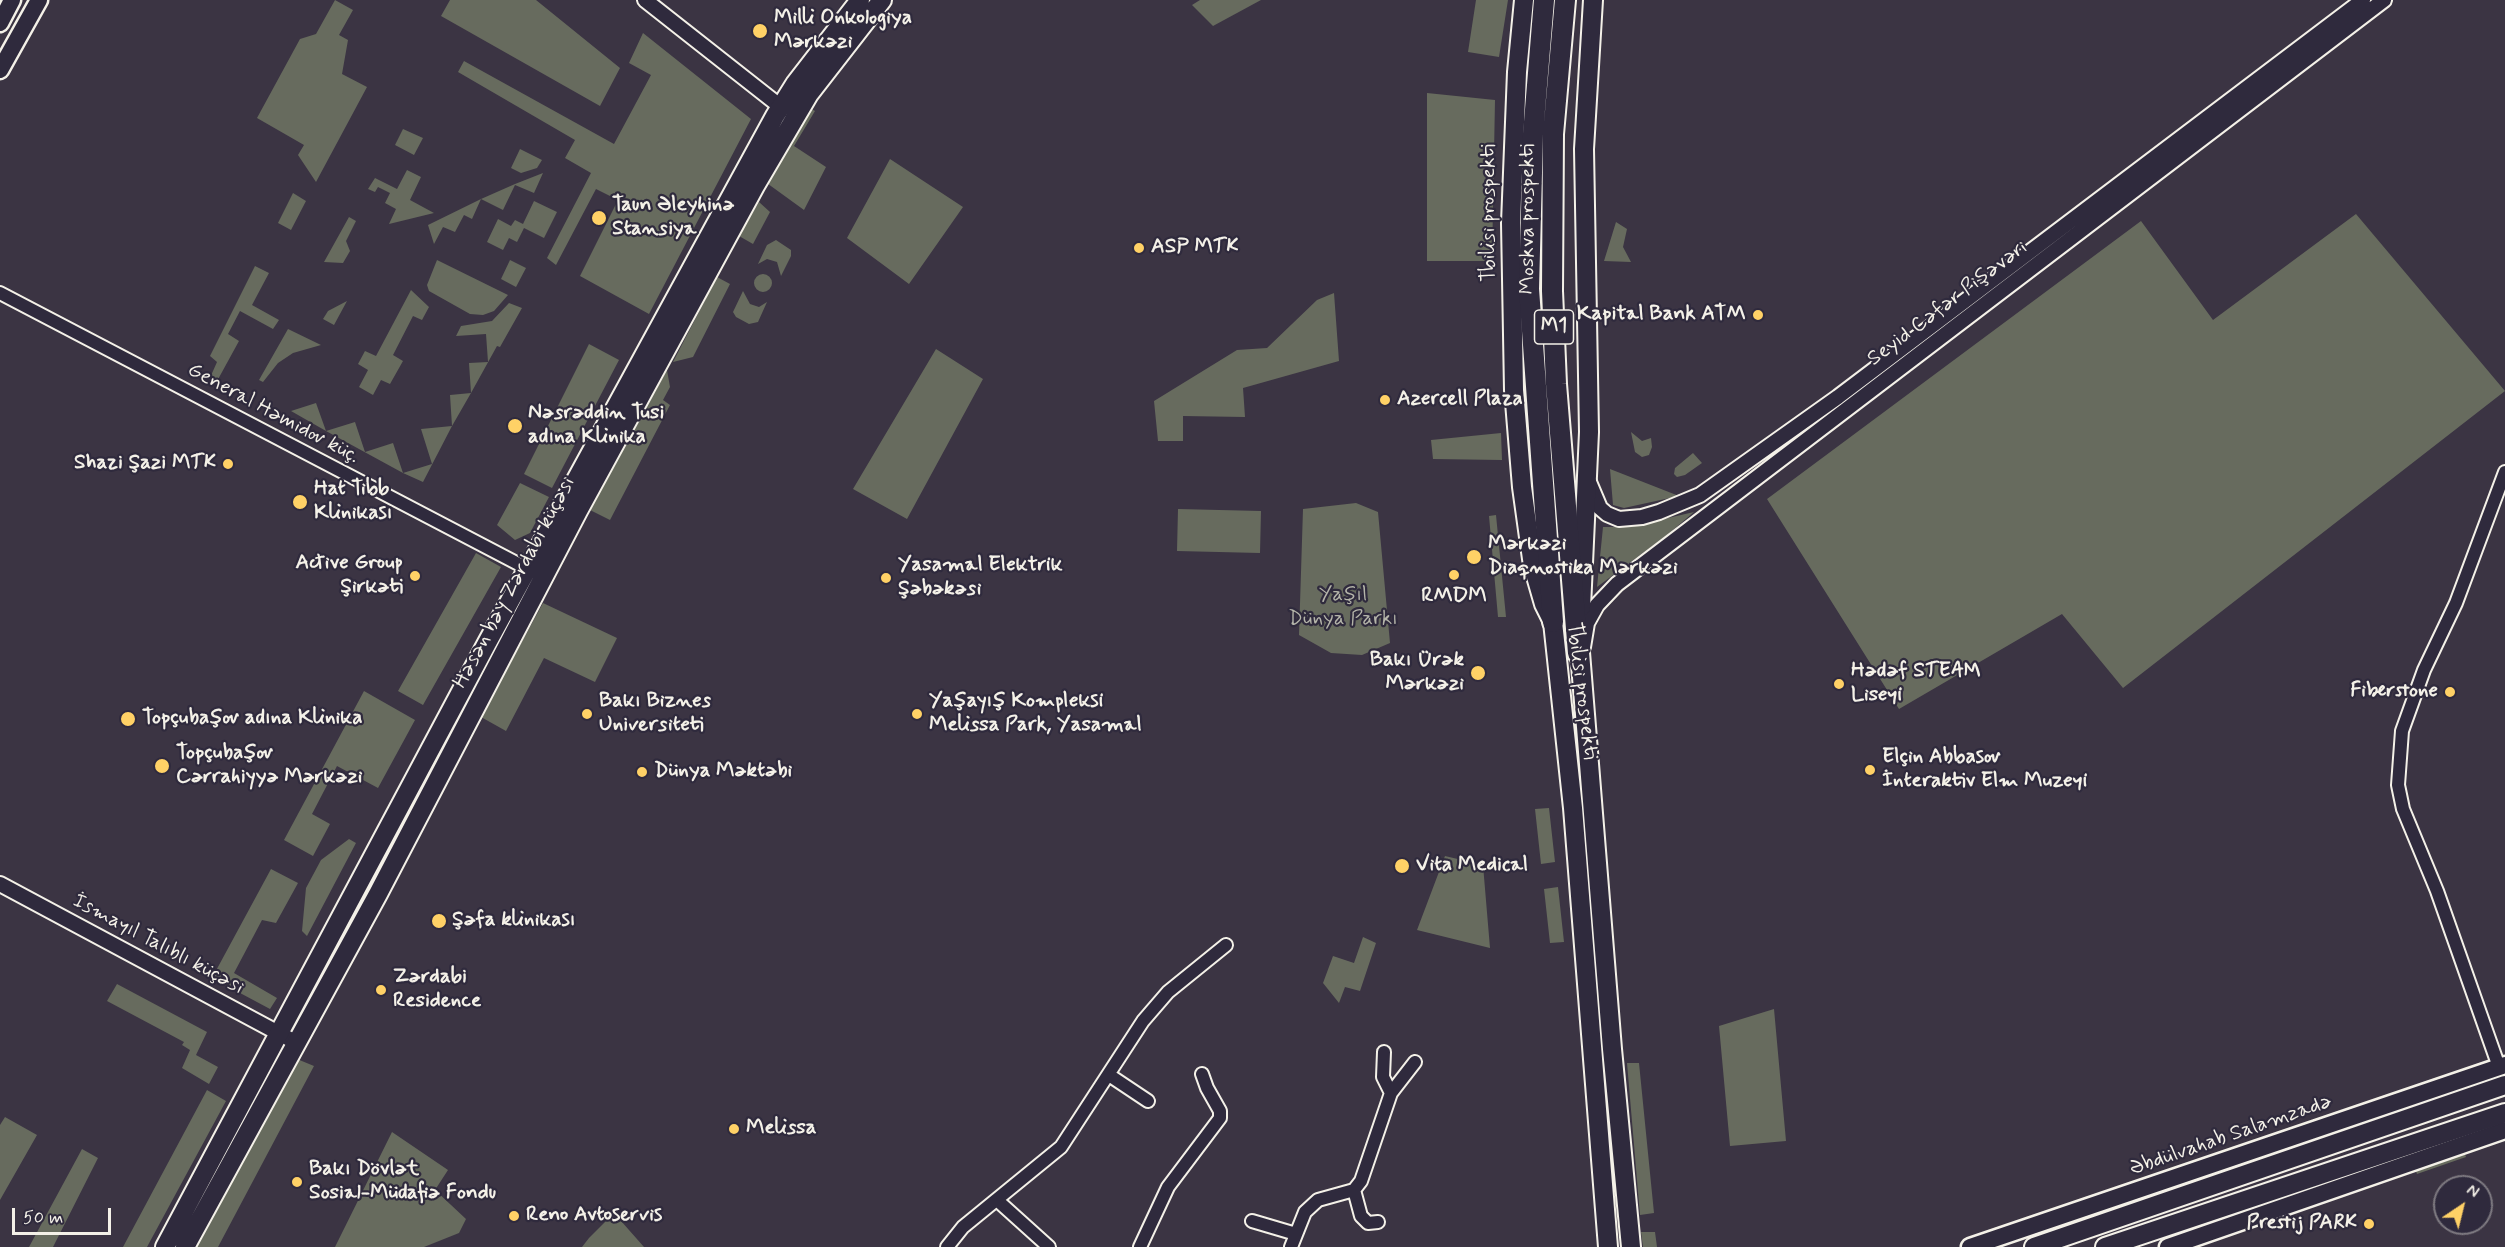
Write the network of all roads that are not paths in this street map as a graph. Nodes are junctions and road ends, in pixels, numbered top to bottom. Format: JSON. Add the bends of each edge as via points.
{"nodes":[{"id":1,"x":12,"y":0,"type":"edge"},
{"id":2,"x":39,"y":0,"type":"edge"},
{"id":3,"x":645,"y":0,"type":"edge"},
{"id":4,"x":860,"y":0,"type":"edge"},
{"id":5,"x":882,"y":0,"type":"edge"},
{"id":6,"x":1524,"y":0,"type":"edge"},
{"id":7,"x":1544,"y":0,"type":"edge"},
{"id":8,"x":1565,"y":0,"type":"edge"},
{"id":9,"x":1593,"y":0,"type":"edge"},
{"id":10,"x":2363,"y":0,"type":"edge"},
{"id":11,"x":2384,"y":0,"type":"edge"},
{"id":12,"x":0,"y":22,"type":"edge"},
{"id":13,"x":0,"y":70,"type":"edge"},
{"id":14,"x":780,"y":107,"type":"junction"},
{"id":15,"x":0,"y":293,"type":"edge"},
{"id":16,"x":1744,"y":461,"type":"junction"},
{"id":17,"x":2505,"y":472,"type":"edge"},
{"id":18,"x":1756,"y":476,"type":"junction"},
{"id":19,"x":1587,"y":478,"type":"junction"},
{"id":20,"x":528,"y":569,"type":"junction"},
{"id":21,"x":1552,"y":622,"type":"junction"},
{"id":22,"x":1579,"y":662,"type":"junction"},
{"id":23,"x":454,"y":706,"type":"junction"},
{"id":24,"x":472,"y":715,"type":"junction"},
{"id":25,"x":443,"y":727,"type":"junction"},
{"id":26,"x":461,"y":735,"type":"junction"},
{"id":27,"x":0,"y":884,"type":"edge"},
{"id":28,"x":1226,"y":945,"type":"dead end"},
{"id":29,"x":279,"y":1034,"type":"junction"},
{"id":30,"x":297,"y":1043,"type":"junction"},
{"id":31,"x":1384,"y":1052,"type":"dead end"},
{"id":32,"x":1415,"y":1062,"type":"dead end"},
{"id":33,"x":2503,"y":1072,"type":"edge"},
{"id":34,"x":1202,"y":1074,"type":"dead end"},
{"id":35,"x":1109,"y":1075,"type":"junction"},
{"id":36,"x":2469,"y":1078,"type":"junction"},
{"id":37,"x":1391,"y":1094,"type":"junction"},
{"id":38,"x":1148,"y":1101,"type":"dead end"},
{"id":39,"x":2441,"y":1107,"type":"junction"},
{"id":40,"x":2505,"y":1113,"type":"edge"},
{"id":41,"x":2454,"y":1130,"type":"junction"},
{"id":42,"x":2505,"y":1130,"type":"edge"},
{"id":43,"x":2488,"y":1136,"type":"junction"},
{"id":44,"x":1354,"y":1190,"type":"junction"},
{"id":45,"x":998,"y":1201,"type":"junction"},
{"id":46,"x":1252,"y":1221,"type":"dead end"},
{"id":47,"x":1378,"y":1222,"type":"dead end"},
{"id":48,"x":1296,"y":1234,"type":"junction"},
{"id":49,"x":165,"y":1247,"type":"edge"},
{"id":50,"x":185,"y":1247,"type":"edge"},
{"id":51,"x":947,"y":1247,"type":"edge"},
{"id":52,"x":1049,"y":1247,"type":"edge"},
{"id":53,"x":1140,"y":1247,"type":"edge"},
{"id":54,"x":1290,"y":1247,"type":"edge"},
{"id":55,"x":1608,"y":1247,"type":"edge"},
{"id":56,"x":1631,"y":1247,"type":"edge"},
{"id":57,"x":1970,"y":1247,"type":"edge"},
{"id":58,"x":2034,"y":1247,"type":"edge"},
{"id":59,"x":2105,"y":1247,"type":"edge"},
{"id":60,"x":2168,"y":1247,"type":"edge"}],
"edges":[{"from":1,"to":12,"type":"main road"},
{"from":2,"to":13,"type":"main road"},
{"from":3,"to":14,"type":"street"},
{"from":4,"to":14,"type":"main road","name":"Həsən bəy Zərdabi küçəsi"},
{"from":5,"to":24,"type":"main road","name":"Həsən bəy Zərdabi küçəsi","via":[[793,118],[578,511]]},
{"from":6,"to":21,"type":"main road","name":"Tbilisi prospekti","via":[[1513,141],[1513,368],[1533,567]]},
{"from":7,"to":21,"type":"highway","name":"Moskva prospekti","number":"M1","via":[[1533,134],[1529,289]]},
{"from":8,"to":22,"type":"highway","name":"Moskva prospekti","number":"M1","via":[[1553,134],[1552,291]]},
{"from":9,"to":19,"type":"main road","name":"Tbilisi prospekti","via":[[1584,208]]},
{"from":10,"to":16,"type":"street","name":"Seyid Cəfər Pişəvəri","via":[[1838,397]]},
{"from":11,"to":18,"type":"street","name":"Seyid Cəfər Pişəvəri"},
{"from":14,"to":20,"type":"main road","name":"Həsən bəy Zərdabi küçəsi"},
{"from":15,"to":20,"type":"street","name":"General Həmidov küç."},
{"from":16,"to":18,"type":"street"},
{"from":16,"to":19,"type":"street","name":"Seyid Cəfər Pişəvəri","via":[[1700,495],[1630,519],[1613,516],[1600,508]]},
{"from":17,"to":33,"type":"street","via":[[2402,731],[2398,785],[2403,809]]},
{"from":18,"to":22,"type":"street","name":"Seyid Cəfər Pişəvəri","via":[[1604,597],[1587,623]]},
{"from":19,"to":22,"type":"main road","name":"Tbilisi prospekti"},
{"from":20,"to":23,"type":"main road","name":"Həsən bəy Zərdabi küçəsi"},
{"from":21,"to":55,"type":"main road","name":"Tbilisi prospekti","via":[[1573,808]]},
{"from":22,"to":56,"type":"main road","name":"Tbilisi prospekti"},
{"from":23,"to":24,"type":"main road"},
{"from":23,"to":25,"type":"main road","name":"Həsən bəy Zərdabi küçəsi"},
{"from":24,"to":26,"type":"main road","name":"Həsən bəy Zərdabi küçəsi"},
{"from":25,"to":26,"type":"main road"},
{"from":25,"to":29,"type":"main road","name":"Həsən bəy Zərdabi küçəsi"},
{"from":26,"to":30,"type":"main road","name":"Həsən bəy Zərdabi küçəsi"},
{"from":27,"to":29,"type":"street","name":"İsmayıl Talıblı küçəsi"},
{"from":28,"to":35,"type":"street","via":[[1168,992],[1143,1021]]},
{"from":29,"to":30,"type":"street","name":"İsmayıl Talıblı küçəsi"},
{"from":29,"to":49,"type":"main road","name":"Həsən bəy Zərdabi küçəsi"},
{"from":30,"to":50,"type":"main road","name":"Həsən bəy Zərdabi küçəsi"},
{"from":31,"to":37,"type":"street","via":[[1383,1077]]},
{"from":32,"to":37,"type":"street"},
{"from":33,"to":36,"type":"main road","name":"Əbdülvahab Salamzadə"},
{"from":33,"to":39,"type":"main road","name":"Əbdülvahab Salamzadə"},
{"from":34,"to":53,"type":"street","via":[[1220,1118],[1168,1187]]},
{"from":35,"to":38,"type":"street"},
{"from":35,"to":45,"type":"street","via":[[1061,1147]]},
{"from":36,"to":39,"type":"main road"},
{"from":36,"to":57,"type":"main road","name":"Əbdülvahab Salamzadə"},
{"from":37,"to":44,"type":"street"},
{"from":39,"to":58,"type":"main road","name":"Əbdülvahab Salamzadə"},
{"from":40,"to":41,"type":"main road"},
{"from":41,"to":43,"type":"main road"},
{"from":41,"to":59,"type":"main road"},
{"from":42,"to":43,"type":"main road"},
{"from":43,"to":60,"type":"main road"},
{"from":44,"to":47,"type":"street","via":[[1361,1216],[1368,1222]]},
{"from":44,"to":48,"type":"street","via":[[1318,1200],[1305,1212]]},
{"from":45,"to":51,"type":"street","via":[[963,1227]]},
{"from":45,"to":52,"type":"street"},
{"from":46,"to":48,"type":"street"},
{"from":48,"to":54,"type":"street"}]}
